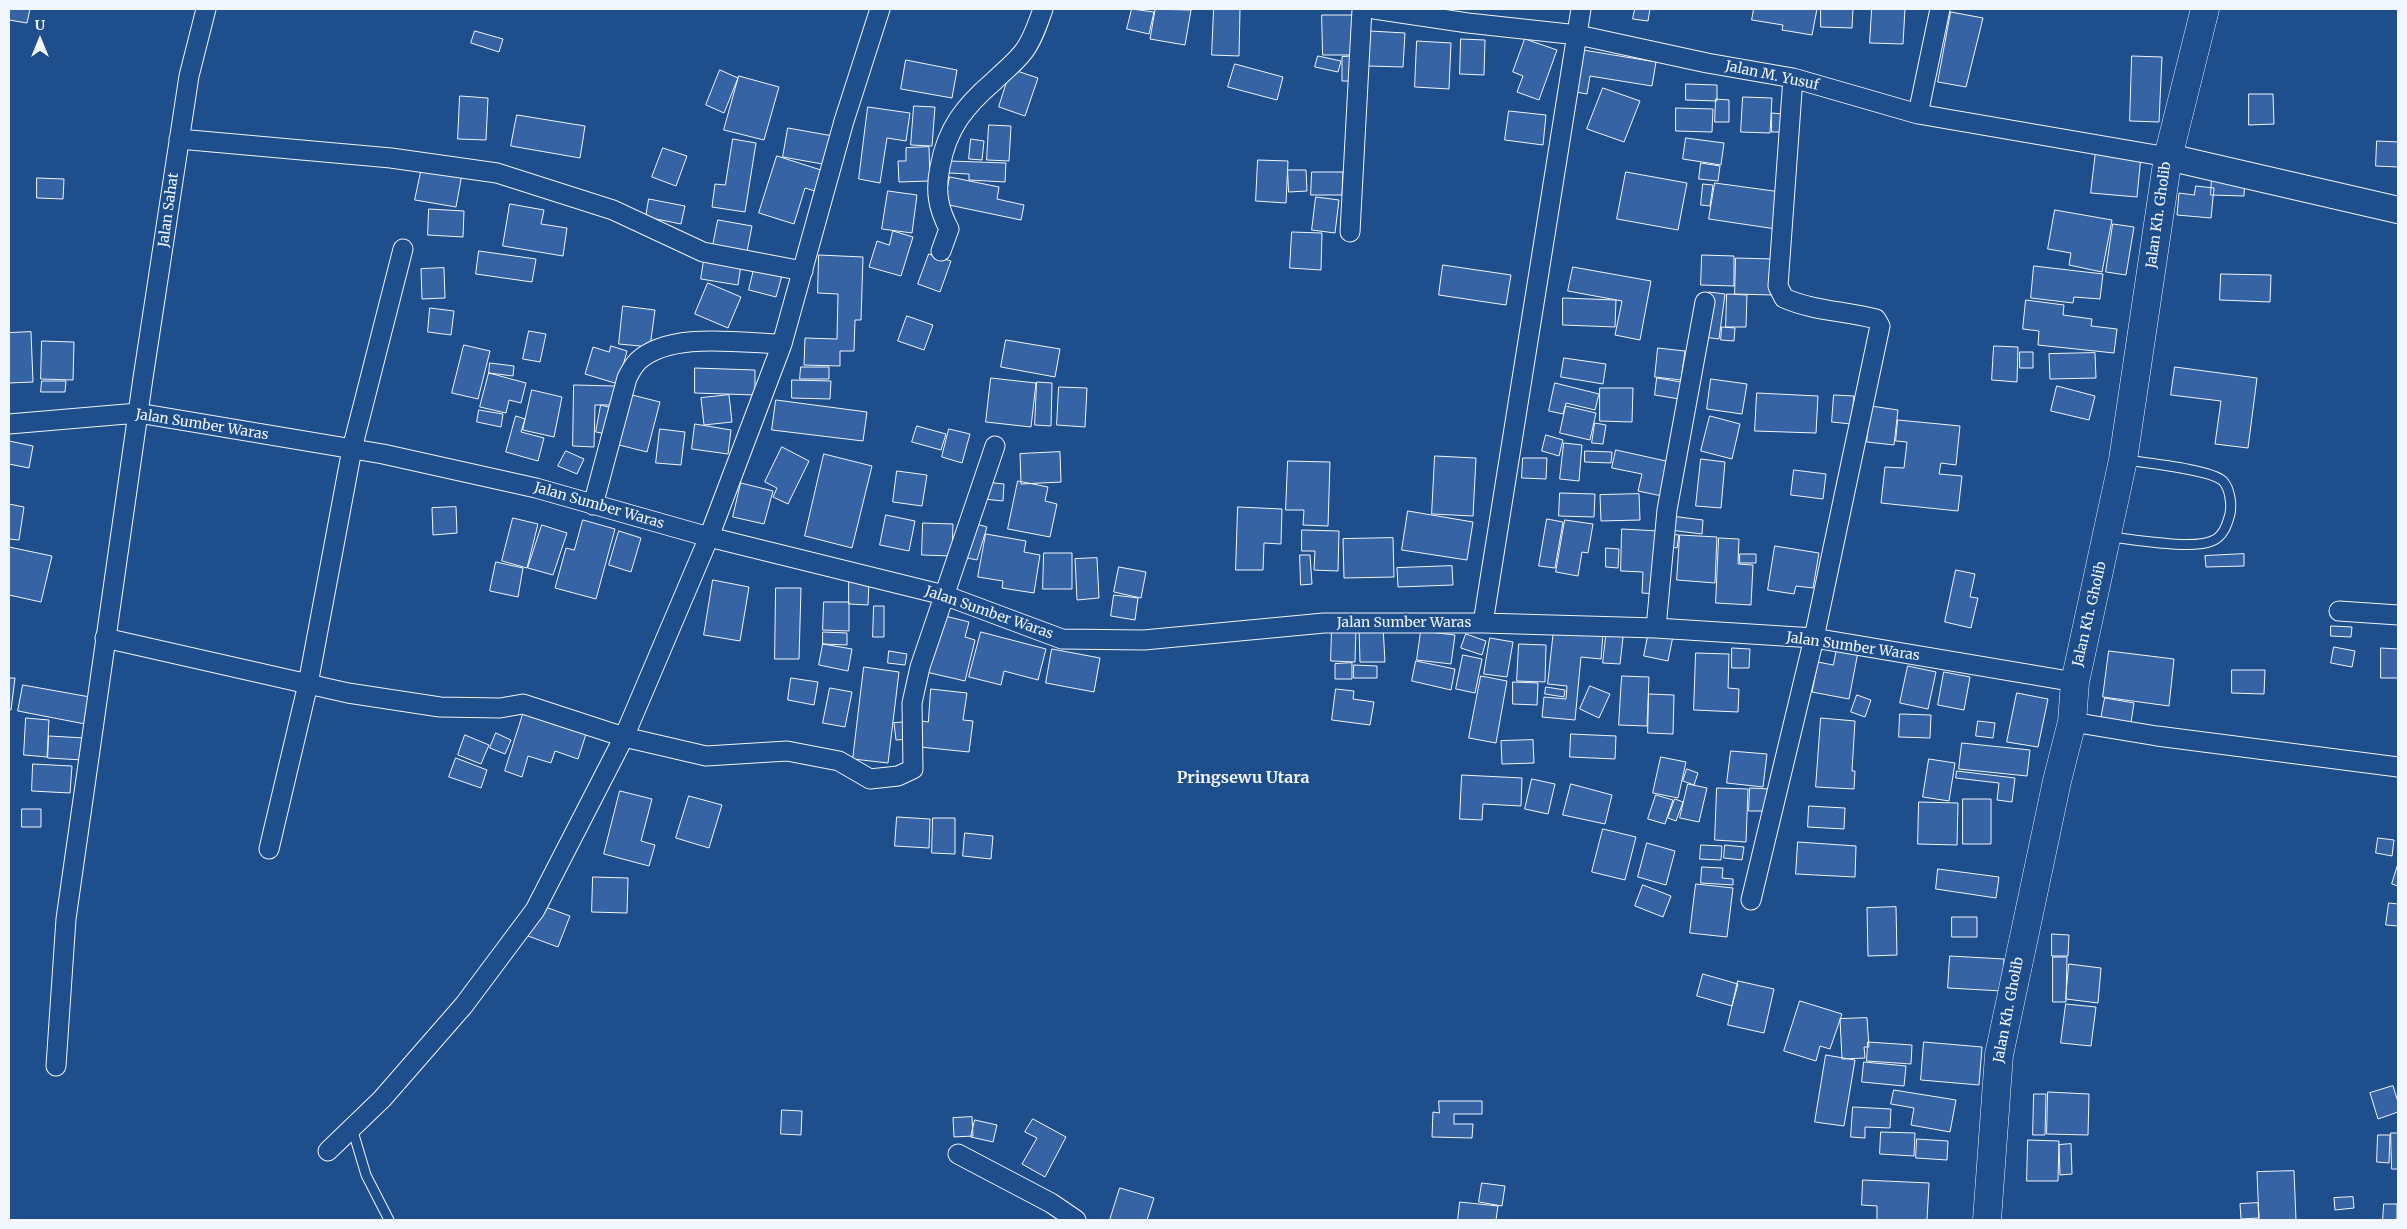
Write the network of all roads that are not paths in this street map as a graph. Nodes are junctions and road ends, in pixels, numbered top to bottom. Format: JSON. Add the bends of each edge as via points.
{"nodes":[{"id":1,"x":206,"y":9,"type":"edge"},
{"id":2,"x":880,"y":9,"type":"edge"},
{"id":3,"x":1043,"y":9,"type":"edge"},
{"id":4,"x":1362,"y":9,"type":"edge"},
{"id":5,"x":1374,"y":9,"type":"edge"},
{"id":6,"x":1450,"y":9,"type":"edge"},
{"id":7,"x":1581,"y":9,"type":"edge"},
{"id":8,"x":1940,"y":9,"type":"edge"},
{"id":9,"x":2205,"y":9,"type":"edge"},
{"id":10,"x":1468,"y":24,"type":"junction"},
{"id":11,"x":1578,"y":35,"type":"junction"},
{"id":12,"x":1793,"y":78,"type":"junction"},
{"id":13,"x":1918,"y":114,"type":"junction"},
{"id":14,"x":179,"y":139,"type":"junction"},
{"id":15,"x":2168,"y":157,"type":"junction"},
{"id":16,"x":2398,"y":210,"type":"edge"},
{"id":17,"x":1350,"y":232,"type":"dead end"},
{"id":18,"x":403,"y":250,"type":"dead end"},
{"id":19,"x":941,"y":251,"type":"dead end"},
{"id":20,"x":803,"y":271,"type":"junction"},
{"id":21,"x":1705,"y":302,"type":"dead end"},
{"id":22,"x":782,"y":344,"type":"junction"},
{"id":23,"x":138,"y":413,"type":"junction"},
{"id":24,"x":9,"y":424,"type":"edge"},
{"id":25,"x":996,"y":446,"type":"dead end"},
{"id":26,"x":352,"y":449,"type":"junction"},
{"id":27,"x":2123,"y":460,"type":"junction"},
{"id":28,"x":592,"y":505,"type":"junction"},
{"id":29,"x":709,"y":537,"type":"junction"},
{"id":30,"x":2108,"y":537,"type":"junction"},
{"id":31,"x":944,"y":595,"type":"junction"},
{"id":32,"x":2339,"y":611,"type":"dead end"},
{"id":33,"x":2398,"y":615,"type":"edge"},
{"id":34,"x":1483,"y":623,"type":"junction"},
{"id":35,"x":1656,"y":628,"type":"junction"},
{"id":36,"x":105,"y":638,"type":"junction"},
{"id":37,"x":1814,"y":638,"type":"junction"},
{"id":38,"x":2075,"y":682,"type":"junction"},
{"id":39,"x":308,"y":684,"type":"junction"},
{"id":40,"x":2072,"y":722,"type":"junction"},
{"id":41,"x":624,"y":737,"type":"junction"},
{"id":42,"x":2398,"y":767,"type":"edge"},
{"id":43,"x":269,"y":849,"type":"dead end"},
{"id":44,"x":1751,"y":900,"type":"dead end"},
{"id":45,"x":56,"y":1066,"type":"dead end"},
{"id":46,"x":352,"y":1128,"type":"junction"},
{"id":47,"x":328,"y":1151,"type":"dead end"},
{"id":48,"x":958,"y":1154,"type":"dead end"},
{"id":49,"x":1988,"y":1214,"type":"edge"},
{"id":50,"x":389,"y":1220,"type":"edge"},
{"id":51,"x":1076,"y":1220,"type":"edge"}],
"edges":[{"from":1,"to":14,"type":"street","name":"Jalan Sahat","via":[[188,76]]},
{"from":2,"to":20,"type":"street","via":[[844,121]]},
{"from":3,"to":19,"type":"street","via":[[1024,51],[957,119],[944,146],[937,196],[949,229]]},
{"from":4,"to":17,"type":"street"},
{"from":5,"to":10,"type":"street","name":"Jalan M. Yusuf"},
{"from":6,"to":10,"type":"street"},
{"from":7,"to":11,"type":"street"},
{"from":8,"to":13,"type":"street"},
{"from":9,"to":15,"type":"main road","name":"Jalan Kh. Gholib"},
{"from":10,"to":11,"type":"street","name":"Jalan M. Yusuf"},
{"from":11,"to":12,"type":"street","name":"Jalan M. Yusuf"},
{"from":11,"to":34,"type":"street"},
{"from":12,"to":13,"type":"street","name":"Jalan M. Yusuf"},
{"from":12,"to":37,"type":"street","via":[[1778,286],[1784,298],[1797,304],[1864,316],[1876,320],[1880,326]]},
{"from":13,"to":15,"type":"street","name":"Jalan M. Yusuf"},
{"from":14,"to":20,"type":"street","via":[[391,158],[497,173],[613,210],[702,252]]},
{"from":14,"to":23,"type":"street","name":"Jalan Sahat"},
{"from":15,"to":16,"type":"street"},
{"from":15,"to":27,"type":"main road","name":"Jalan Kh. Gholib"},
{"from":18,"to":26,"type":"street"},
{"from":20,"to":22,"type":"street"},
{"from":21,"to":35,"type":"street","via":[[1667,510]]},
{"from":22,"to":28,"type":"street","via":[[673,343],[652,351],[637,362],[627,378]]},
{"from":22,"to":29,"type":"street"},
{"from":23,"to":24,"type":"street","name":"Jalan Sumber Waras"},
{"from":23,"to":26,"type":"street","name":"Jalan Sumber Waras"},
{"from":23,"to":36,"type":"street","name":"Jalan Sahat"},
{"from":25,"to":31,"type":"street"},
{"from":26,"to":28,"type":"street","name":"Jalan Sumber Waras","via":[[536,488]]},
{"from":26,"to":39,"type":"street"},
{"from":27,"to":30,"type":"main road","name":"Jalan Kh. Gholib"},
{"from":27,"to":30,"type":"lane","via":[[2206,473],[2222,481],[2230,494],[2231,511],[2226,530],[2212,541],[2191,544]]},
{"from":28,"to":29,"type":"street","name":"Jalan Sumber Waras"},
{"from":29,"to":31,"type":"street","name":"Jalan Sumber Waras"},
{"from":29,"to":41,"type":"street"},
{"from":30,"to":38,"type":"main road","name":"Jalan Kh. Gholib"},
{"from":31,"to":34,"type":"street","name":"Jalan Sumber Waras","via":[[1062,639],[1144,640],[1324,623]]},
{"from":31,"to":41,"type":"street","via":[[920,667],[912,703],[913,769],[898,776],[870,779],[840,761],[787,751],[706,756]]},
{"from":32,"to":33,"type":"street"},
{"from":34,"to":35,"type":"street","name":"Jalan Sumber Waras"},
{"from":35,"to":37,"type":"street","name":"Jalan Sumber Waras"},
{"from":36,"to":39,"type":"street"},
{"from":36,"to":45,"type":"street","name":"Jalan Sahat","via":[[66,919]]},
{"from":37,"to":38,"type":"street","name":"Jalan Sumber Waras"},
{"from":37,"to":44,"type":"street"},
{"from":38,"to":40,"type":"main road","name":"Jalan Kh. Gholib"},
{"from":39,"to":41,"type":"street","via":[[440,706],[500,708],[523,704]]},
{"from":39,"to":43,"type":"street"},
{"from":40,"to":42,"type":"street"},
{"from":40,"to":49,"type":"main road","name":"Jalan Kh. Gholib","via":[[1999,1054]]},
{"from":41,"to":46,"type":"street","via":[[535,910],[464,1005],[382,1099]]},
{"from":46,"to":47,"type":"street"},
{"from":46,"to":50,"type":"lane","via":[[366,1175]]},
{"from":48,"to":51,"type":"street","via":[[1051,1203]]}]}
